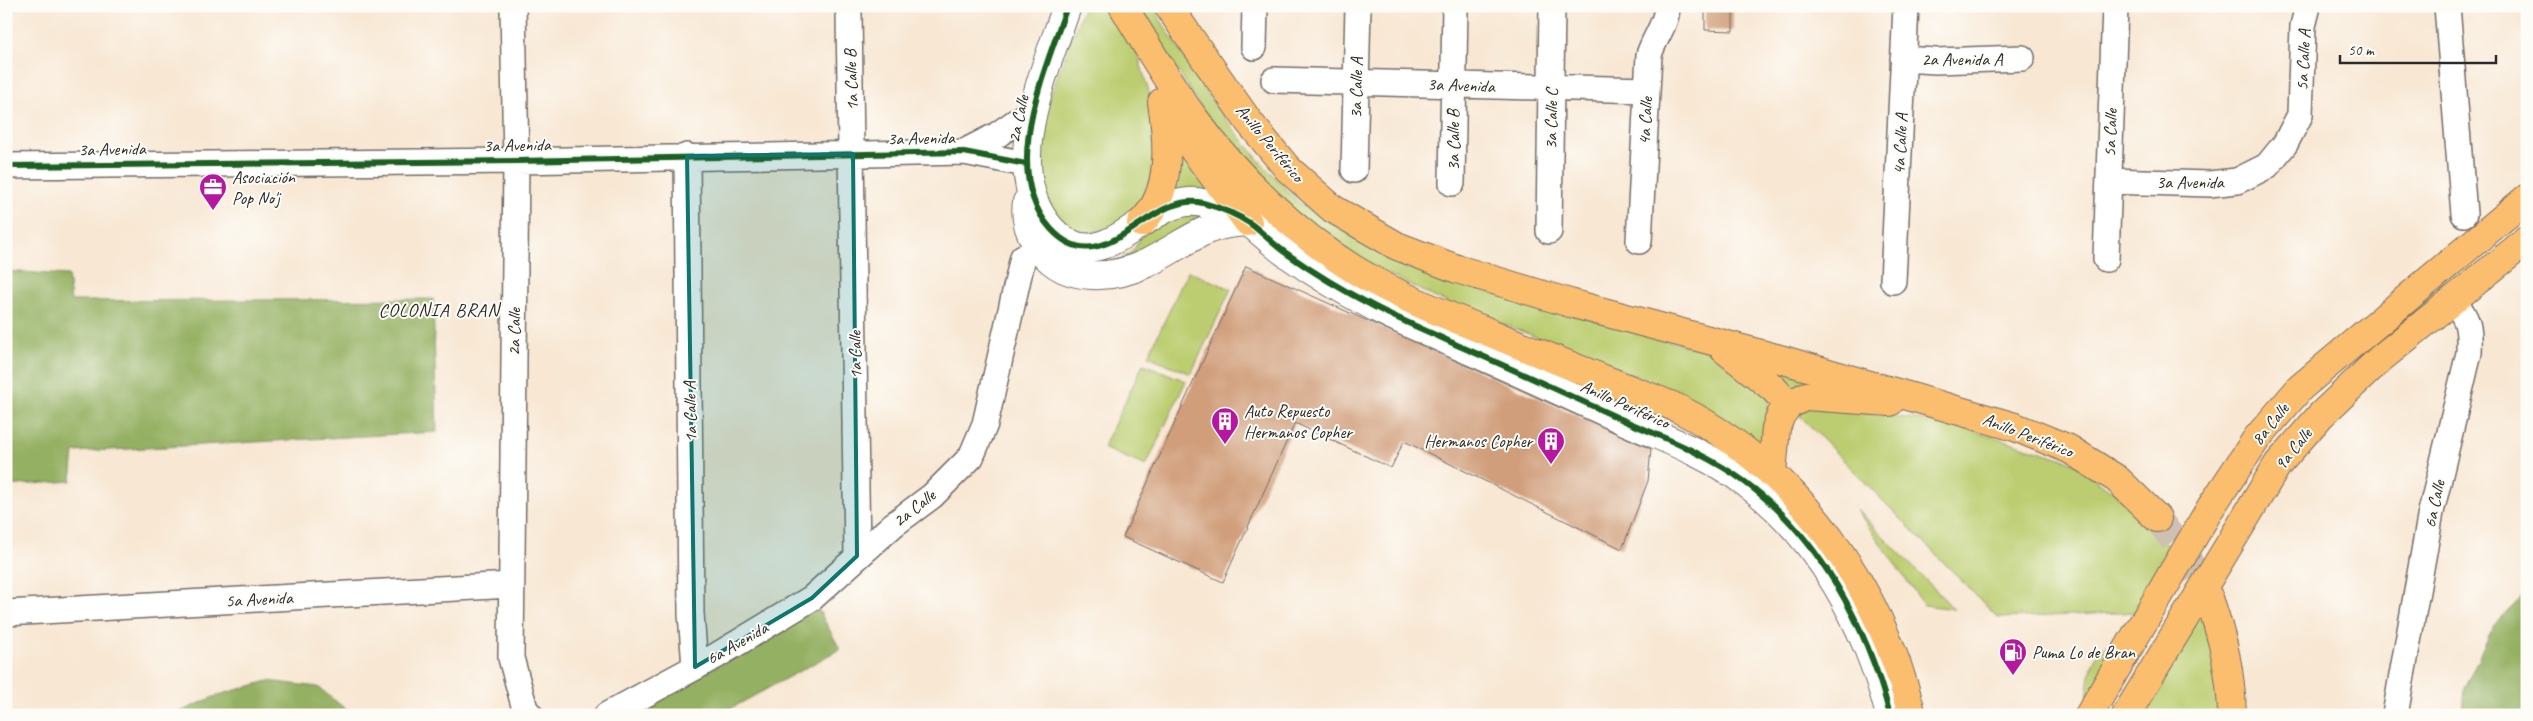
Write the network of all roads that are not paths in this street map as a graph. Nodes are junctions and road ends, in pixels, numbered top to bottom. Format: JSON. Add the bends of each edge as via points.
{"nodes":[{"id":1,"x":513,"y":6,"type":"edge"},
{"id":2,"x":847,"y":6,"type":"edge"},
{"id":3,"x":1122,"y":6,"type":"edge"},
{"id":4,"x":1168,"y":6,"type":"edge"},
{"id":5,"x":1255,"y":6,"type":"edge"},
{"id":6,"x":1358,"y":6,"type":"edge"},
{"id":7,"x":1455,"y":6,"type":"edge"},
{"id":8,"x":1552,"y":6,"type":"edge"},
{"id":9,"x":1667,"y":6,"type":"edge"},
{"id":10,"x":1906,"y":6,"type":"edge"},
{"id":11,"x":2115,"y":6,"type":"edge"},
{"id":12,"x":2308,"y":6,"type":"edge"},
{"id":13,"x":2447,"y":6,"type":"edge"},
{"id":14,"x":1062,"y":11,"type":"edge"},
{"id":15,"x":1254,"y":47,"type":"dead end"},
{"id":16,"x":1151,"y":52,"type":"junction"},
{"id":17,"x":2022,"y":58,"type":"dead end"},
{"id":18,"x":1904,"y":59,"type":"junction"},
{"id":19,"x":1274,"y":80,"type":"dead end"},
{"id":20,"x":1356,"y":82,"type":"junction"},
{"id":21,"x":1453,"y":85,"type":"junction"},
{"id":22,"x":1552,"y":87,"type":"junction"},
{"id":23,"x":1647,"y":90,"type":"junction"},
{"id":24,"x":1034,"y":109,"type":"junction"},
{"id":25,"x":2300,"y":115,"type":"joint"},
{"id":26,"x":964,"y":152,"type":"junction"},
{"id":27,"x":853,"y":154,"type":"junction"},
{"id":28,"x":687,"y":156,"type":"junction"},
{"id":29,"x":516,"y":160,"type":"junction"},
{"id":30,"x":1026,"y":164,"type":"junction"},
{"id":31,"x":6,"y":166,"type":"edge"},
{"id":32,"x":1354,"y":170,"type":"dead end"},
{"id":33,"x":2109,"y":181,"type":"junction"},
{"id":34,"x":1452,"y":183,"type":"dead end"},
{"id":35,"x":1030,"y":191,"type":"junction"},
{"id":36,"x":2527,"y":198,"type":"edge"},
{"id":37,"x":2464,"y":214,"type":"dead end"},
{"id":38,"x":1248,"y":222,"type":"junction"},
{"id":39,"x":1141,"y":223,"type":"junction"},
{"id":40,"x":1549,"y":231,"type":"dead end"},
{"id":41,"x":2527,"y":240,"type":"edge"},
{"id":42,"x":1639,"y":241,"type":"dead end"},
{"id":43,"x":1023,"y":257,"type":"dead end"},
{"id":44,"x":2106,"y":259,"type":"dead end"},
{"id":45,"x":1893,"y":281,"type":"dead end"},
{"id":46,"x":2452,"y":299,"type":"junction"},
{"id":47,"x":1716,"y":342,"type":"junction"},
{"id":48,"x":1789,"y":405,"type":"junction"},
{"id":49,"x":1947,"y":406,"type":"junction"},
{"id":50,"x":1772,"y":474,"type":"junction"},
{"id":51,"x":2157,"y":518,"type":"tunnel mouth"},
{"id":52,"x":857,"y":556,"type":"junction"},
{"id":53,"x":511,"y":585,"type":"junction"},
{"id":54,"x":2210,"y":598,"type":"tunnel mouth"},
{"id":55,"x":6,"y":612,"type":"edge"},
{"id":56,"x":695,"y":667,"type":"junction"},
{"id":57,"x":530,"y":715,"type":"edge"},
{"id":58,"x":607,"y":715,"type":"edge"},
{"id":59,"x":1890,"y":715,"type":"edge"},
{"id":60,"x":1912,"y":715,"type":"edge"},
{"id":61,"x":2089,"y":715,"type":"edge"},
{"id":62,"x":2126,"y":715,"type":"edge"},
{"id":63,"x":2232,"y":715,"type":"edge"},
{"id":64,"x":2394,"y":715,"type":"edge"}],
"edges":[{"from":1,"to":29,"type":"street","name":"2a Calle"},
{"from":2,"to":27,"type":"street","name":"1a Calle B"},
{"from":3,"to":16,"type":"main road","name":"Anillo Periférico"},
{"from":4,"to":47,"type":"main road","name":"Anillo Periférico","via":[[1249,122],[1288,169],[1333,209],[1397,246],[1457,269]]},
{"from":5,"to":15,"type":"street"},
{"from":6,"to":20,"type":"street","name":"3a Calle A"},
{"from":7,"to":21,"type":"street","name":"3a Calle B"},
{"from":8,"to":22,"type":"street","name":"3a Calle C"},
{"from":9,"to":23,"type":"street","name":"4a Calle","via":[[1667,16],[1649,55]]},
{"from":10,"to":18,"type":"street","name":"4a Calle A"},
{"from":11,"to":33,"type":"street","name":"5a Calle"},
{"from":12,"to":25,"type":"street","name":"5a Calle A","via":[[2304,26]]},
{"from":13,"to":37,"type":"street"},
{"from":14,"to":24,"type":"street","name":"2a Calle"},
{"from":16,"to":38,"type":"main road","via":[[1187,139]]},
{"from":16,"to":39,"type":"main road","via":[[1164,116],[1165,164],[1159,197],[1150,215]]},
{"from":16,"to":50,"type":"main road","name":"Anillo Periférico","via":[[1195,120],[1256,188],[1287,219],[1355,270],[1400,295],[1680,410],[1742,448]]},
{"from":17,"to":18,"type":"street","name":"2a Avenida A"},
{"from":18,"to":45,"type":"street","name":"4a Calle A"},
{"from":19,"to":20,"type":"street","name":"3a Avenida"},
{"from":20,"to":21,"type":"street","name":"3a Avenida"},
{"from":20,"to":32,"type":"street","name":"3a Calle A"},
{"from":21,"to":22,"type":"street","name":"3a Avenida"},
{"from":21,"to":34,"type":"street","name":"3a Calle B"},
{"from":22,"to":23,"type":"street","name":"3a Avenida"},
{"from":22,"to":40,"type":"street","name":"3a Calle C"},
{"from":23,"to":42,"type":"street","name":"4a Calle"},
{"from":24,"to":26,"type":"street","name":"3a Avenida","via":[[997,135]]},
{"from":24,"to":30,"type":"street","name":"2a Calle","via":[[1027,139]]},
{"from":25,"to":33,"type":"street","name":"3a Avenida","via":[[2285,144],[2267,166],[2237,181],[2209,184]]},
{"from":26,"to":27,"type":"street","name":"3a Avenida"},
{"from":26,"to":30,"type":"street","name":"3a Avenida"},
{"from":27,"to":28,"type":"street","name":"3a Avenida"},
{"from":27,"to":52,"type":"street","name":"1a Calle"},
{"from":28,"to":29,"type":"street","name":"3a Avenida"},
{"from":28,"to":56,"type":"street","name":"1a Calle A"},
{"from":29,"to":31,"type":"street","name":"3a Avenida"},
{"from":29,"to":53,"type":"street","name":"2a Calle"},
{"from":30,"to":35,"type":"street","name":"2a Calle"},
{"from":33,"to":44,"type":"street","name":"5a Calle"},
{"from":35,"to":38,"type":"street","name":"2a Calle","via":[[1025,213],[1037,244],[1058,266],[1082,274],[1106,275],[1135,268],[1206,230]]},
{"from":35,"to":39,"type":"street","name":"2a Calle","via":[[1052,230],[1076,245],[1096,246],[1113,241]]},
{"from":36,"to":61,"type":"main road","name":"8a Calle","via":[[2301,387],[2257,438],[2207,514]]},
{"from":38,"to":39,"type":"street","name":"2a Calle","via":[[1197,202],[1175,204]]},
{"from":38,"to":59,"type":"street","name":"Anillo Periférico","via":[[1310,270],[1372,306],[1676,443],[1745,481],[1791,523],[1844,597],[1875,664]]},
{"from":41,"to":46,"type":"main road","name":"9a Calle"},
{"from":43,"to":52,"type":"street","name":"2a Calle","via":[[985,424],[971,457],[932,496]]},
{"from":46,"to":62,"type":"main road","name":"9a Calle","via":[[2380,359],[2321,415],[2278,464]]},
{"from":46,"to":64,"type":"street","name":"6a Calle","via":[[2465,314],[2470,332],[2469,353],[2431,512]]},
{"from":47,"to":48,"type":"main road"},
{"from":47,"to":49,"type":"main road","name":"Anillo Periférico"},
{"from":48,"to":49,"type":"main road","via":[[1806,396]]},
{"from":48,"to":50,"type":"main road","via":[[1776,428]]},
{"from":49,"to":51,"type":"main road","name":"Anillo Periférico","via":[[2015,427],[2069,449],[2117,479]]},
{"from":50,"to":60,"type":"main road","name":"Anillo Periférico","via":[[1822,528],[1872,603],[1895,655]]},
{"from":52,"to":56,"type":"street","name":"6a Avenida","via":[[812,598]]},
{"from":53,"to":55,"type":"street","name":"5a Avenida"},
{"from":53,"to":57,"type":"street","name":"2a Calle","via":[[511,658],[525,709]]},
{"from":54,"to":63,"type":"main road","via":[[2225,644]]},
{"from":56,"to":58,"type":"street","name":"6a Avenida"}]}
